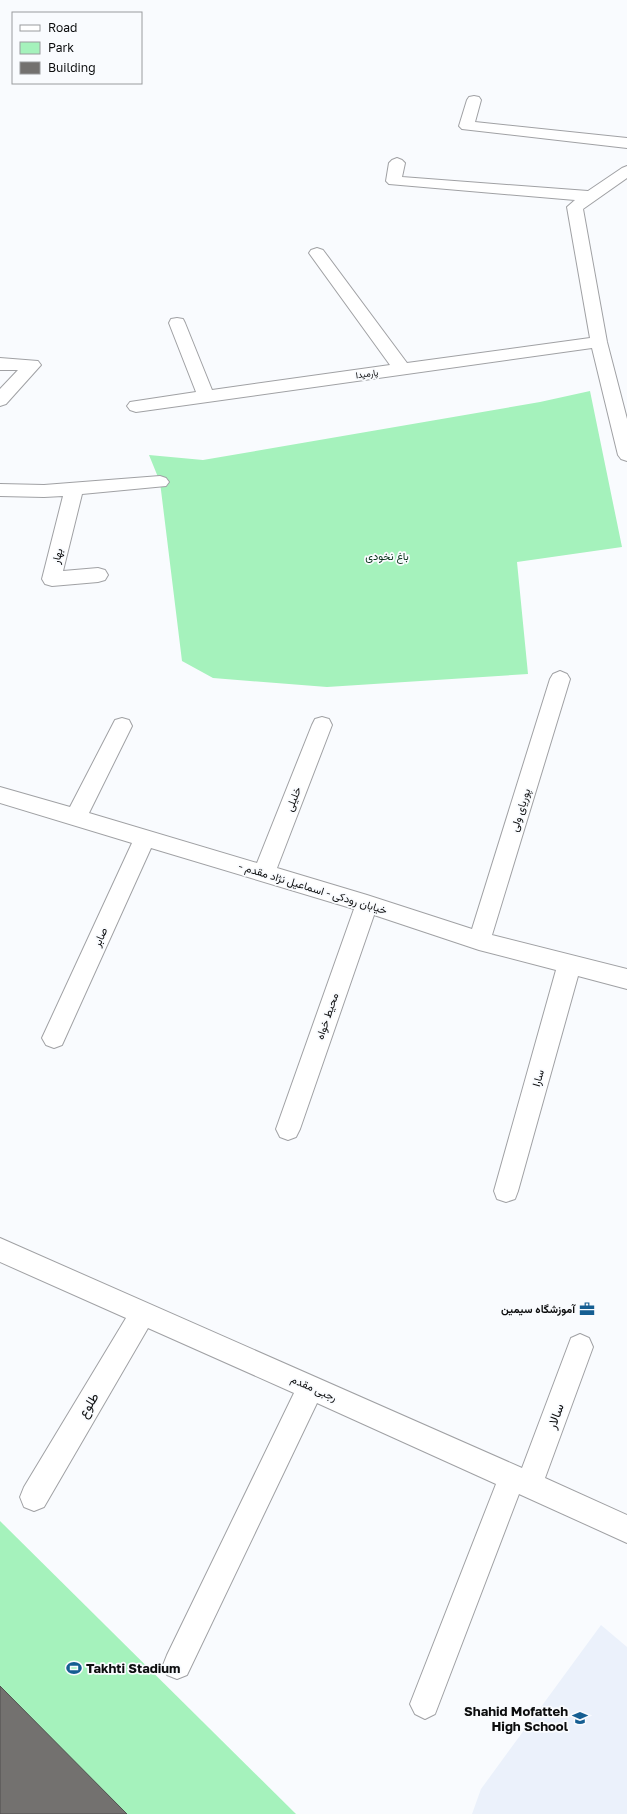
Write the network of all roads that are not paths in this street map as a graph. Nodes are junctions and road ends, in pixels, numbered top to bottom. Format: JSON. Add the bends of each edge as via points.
{"nodes":[{"id":1,"x":474,"y":100,"type":"dead end"},
{"id":2,"x":627,"y":143,"type":"edge"},
{"id":3,"x":397,"y":164,"type":"dead end"},
{"id":4,"x":627,"y":171,"type":"edge"},
{"id":5,"x":591,"y":196,"type":"junction"},
{"id":6,"x":317,"y":253,"type":"dead end"},
{"id":7,"x":177,"y":323,"type":"dead end"},
{"id":8,"x":599,"y":342,"type":"junction"},
{"id":9,"x":0,"y":364,"type":"edge"},
{"id":10,"x":402,"y":369,"type":"junction"},
{"id":11,"x":206,"y":396,"type":"junction"},
{"id":12,"x":0,"y":400,"type":"edge"},
{"id":13,"x":136,"y":406,"type":"dead end"},
{"id":14,"x":627,"y":455,"type":"edge"},
{"id":15,"x":160,"y":482,"type":"dead end"},
{"id":16,"x":74,"y":489,"type":"junction"},
{"id":17,"x":0,"y":490,"type":"edge"},
{"id":18,"x":98,"y":575,"type":"dead end"},
{"id":19,"x":560,"y":679,"type":"dead end"},
{"id":20,"x":322,"y":725,"type":"dead end"},
{"id":21,"x":122,"y":726,"type":"dead end"},
{"id":22,"x":0,"y":795,"type":"edge"},
{"id":23,"x":76,"y":817,"type":"junction"},
{"id":24,"x":145,"y":837,"type":"junction"},
{"id":25,"x":264,"y":873,"type":"junction"},
{"id":26,"x":366,"y":904,"type":"junction"},
{"id":27,"x":479,"y":941,"type":"junction"},
{"id":28,"x":569,"y":966,"type":"junction"},
{"id":29,"x":627,"y":980,"type":"edge"},
{"id":30,"x":54,"y":1038,"type":"dead end"},
{"id":31,"x":288,"y":1129,"type":"dead end"},
{"id":32,"x":506,"y":1191,"type":"dead end"},
{"id":33,"x":0,"y":1250,"type":"edge"},
{"id":34,"x":143,"y":1313,"type":"junction"},
{"id":35,"x":580,"y":1347,"type":"dead end"},
{"id":36,"x":311,"y":1387,"type":"junction"},
{"id":37,"x":520,"y":1481,"type":"junction"},
{"id":38,"x":34,"y":1498,"type":"dead end"},
{"id":39,"x":627,"y":1529,"type":"edge"},
{"id":40,"x":177,"y":1665,"type":"dead end"},
{"id":41,"x":425,"y":1704,"type":"dead end"}],
"edges":[{"from":1,"to":2,"type":"street","via":[[467,126]]},
{"from":3,"to":5,"type":"street","via":[[394,181]]},
{"from":4,"to":5,"type":"street"},
{"from":5,"to":8,"type":"street","via":[[575,207]]},
{"from":6,"to":10,"type":"street"},
{"from":7,"to":11,"type":"street"},
{"from":8,"to":10,"type":"street","name":"پارمیدا"},
{"from":8,"to":14,"type":"street"},
{"from":9,"to":12,"type":"street","via":[[32,365]]},
{"from":10,"to":11,"type":"street","name":"پارمیدا"},
{"from":11,"to":13,"type":"street","name":"پارمیدا"},
{"from":15,"to":16,"type":"street"},
{"from":16,"to":17,"type":"street"},
{"from":16,"to":18,"type":"street","name":"بهار","via":[[52,578]]},
{"from":19,"to":27,"type":"street","name":"پوریای ولی"},
{"from":20,"to":25,"type":"street","name":"خلیلی"},
{"from":21,"to":23,"type":"street"},
{"from":22,"to":23,"type":"street","name":"- خیابان رودکی - اسماعیل نژاد مقدم"},
{"from":23,"to":24,"type":"street","name":"- خیابان رودکی - اسماعیل نژاد مقدم"},
{"from":24,"to":25,"type":"street","name":"- خیابان رودکی - اسماعیل نژاد مقدم"},
{"from":24,"to":30,"type":"street","name":"صابر"},
{"from":25,"to":26,"type":"street","name":"- خیابان رودکی - اسماعیل نژاد مقدم"},
{"from":26,"to":27,"type":"street","name":"- خیابان رودکی - اسماعیل نژاد مقدم"},
{"from":26,"to":31,"type":"street","name":"محیط خواه"},
{"from":27,"to":28,"type":"street","name":"- خیابان رودکی - اسماعیل نژاد مقدم"},
{"from":28,"to":29,"type":"street","name":"- خیابان رودکی - اسماعیل نژاد مقدم"},
{"from":28,"to":32,"type":"street","name":"سارا"},
{"from":33,"to":34,"type":"street","name":"رجبی مقدم"},
{"from":34,"to":36,"type":"street","name":"رجبی مقدم"},
{"from":34,"to":38,"type":"street","name":"طلوع"},
{"from":35,"to":37,"type":"street","name":"سالار"},
{"from":36,"to":37,"type":"street","name":"رجبی مقدم"},
{"from":36,"to":40,"type":"street"},
{"from":37,"to":39,"type":"street","name":"رجبی مقدم"},
{"from":37,"to":41,"type":"street","name":"سالار"}]}
